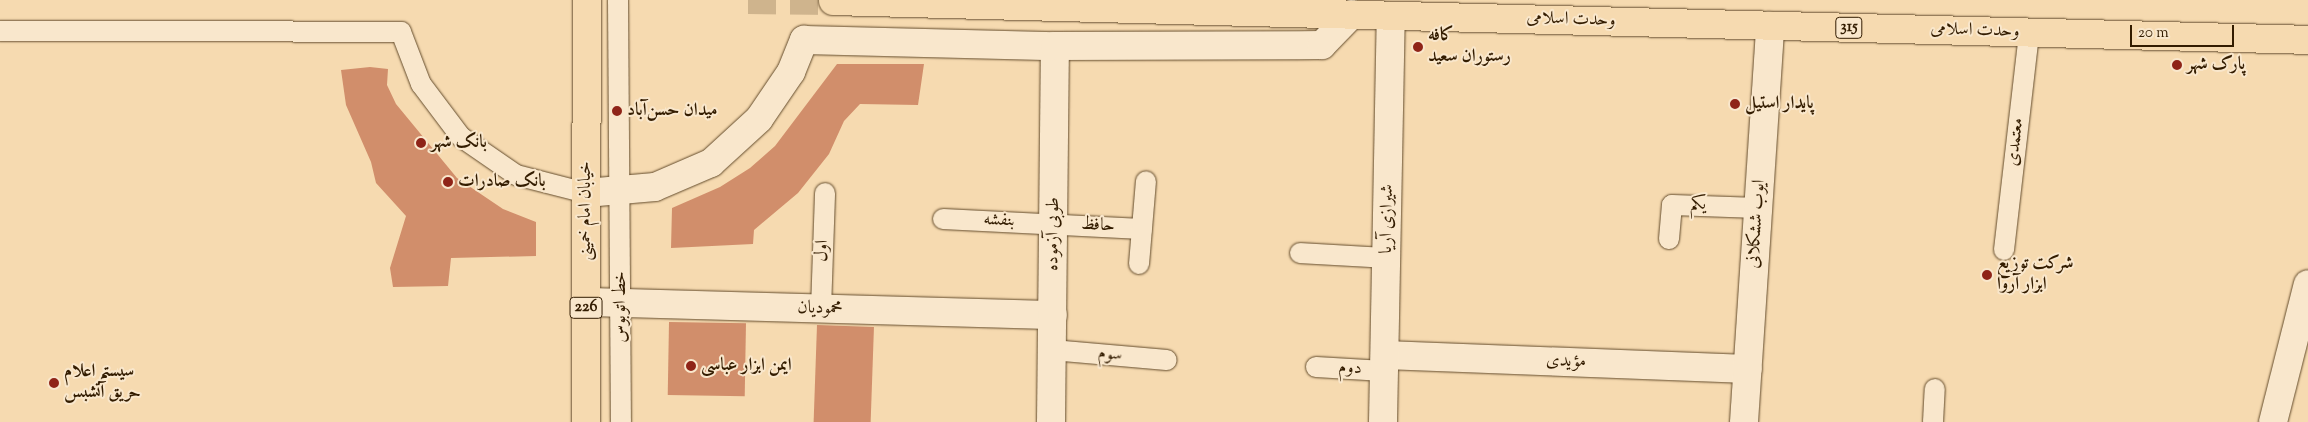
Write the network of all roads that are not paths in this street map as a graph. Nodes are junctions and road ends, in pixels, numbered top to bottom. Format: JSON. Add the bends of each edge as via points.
{"nodes":[{"id":1,"x":588,"y":0,"type":"edge"},
{"id":2,"x":618,"y":0,"type":"edge"},
{"id":3,"x":833,"y":1,"type":"edge"},
{"id":4,"x":1343,"y":7,"type":"edge"},
{"id":5,"x":1391,"y":16,"type":"junction"},
{"id":6,"x":1770,"y":26,"type":"junction"},
{"id":7,"x":0,"y":31,"type":"edge"},
{"id":8,"x":2028,"y":33,"type":"junction"},
{"id":9,"x":2308,"y":40,"type":"edge"},
{"id":10,"x":1055,"y":46,"type":"junction"},
{"id":11,"x":1146,"y":181,"type":"dead end"},
{"id":12,"x":622,"y":191,"type":"junction"},
{"id":13,"x":586,"y":193,"type":"junction"},
{"id":14,"x":825,"y":193,"type":"dead end"},
{"id":15,"x":1758,"y":208,"type":"junction"},
{"id":16,"x":942,"y":219,"type":"dead end"},
{"id":17,"x":1055,"y":223,"type":"junction"},
{"id":18,"x":1142,"y":229,"type":"junction"},
{"id":19,"x":1669,"y":239,"type":"dead end"},
{"id":20,"x":2004,"y":250,"type":"dead end"},
{"id":21,"x":1300,"y":252,"type":"dead end"},
{"id":22,"x":1388,"y":258,"type":"junction"},
{"id":23,"x":1139,"y":264,"type":"dead end"},
{"id":24,"x":2308,"y":284,"type":"edge"},
{"id":25,"x":586,"y":302,"type":"junction"},
{"id":26,"x":621,"y":303,"type":"junction"},
{"id":27,"x":821,"y":309,"type":"junction"},
{"id":28,"x":1053,"y":315,"type":"junction"},
{"id":29,"x":1052,"y":350,"type":"junction"},
{"id":30,"x":1167,"y":360,"type":"dead end"},
{"id":31,"x":1385,"y":363,"type":"junction"},
{"id":32,"x":1316,"y":367,"type":"dead end"},
{"id":33,"x":1748,"y":369,"type":"junction"},
{"id":34,"x":1934,"y":389,"type":"dead end"},
{"id":35,"x":586,"y":422,"type":"edge"},
{"id":36,"x":621,"y":422,"type":"edge"},
{"id":37,"x":1051,"y":422,"type":"edge"},
{"id":38,"x":1383,"y":422,"type":"edge"},
{"id":39,"x":1744,"y":422,"type":"edge"},
{"id":40,"x":1933,"y":422,"type":"edge"},
{"id":41,"x":2273,"y":422,"type":"edge"}],
"edges":[{"from":1,"to":13,"type":"main road","name":"خیابان امام خمینی","number":"226"},
{"from":2,"to":12,"type":"lane","name":"خط اتوبوس"},
{"from":3,"to":4,"type":"main road","name":"وحدت اسلامی"},
{"from":4,"to":5,"type":"main road","name":"وحدت اسلامی","number":"315"},
{"from":4,"to":10,"type":"street","via":[[1322,45]]},
{"from":5,"to":6,"type":"main road","name":"وحدت اسلامی","number":"315"},
{"from":5,"to":22,"type":"street","name":"شیرازی آریا"},
{"from":6,"to":8,"type":"main road","name":"وحدت اسلامی","number":"315"},
{"from":6,"to":15,"type":"street","name":"ایوب ششکلانی"},
{"from":7,"to":13,"type":"lane","via":[[401,32],[421,84],[461,137],[516,175]]},
{"from":8,"to":9,"type":"main road","name":"وحدت اسلامی","number":"315"},
{"from":8,"to":20,"type":"lane","name":"معتمدی"},
{"from":10,"to":12,"type":"street","via":[[804,40],[791,72],[759,119],[711,163],[654,188]]},
{"from":10,"to":17,"type":"street","name":"طوبی آزموده"},
{"from":11,"to":18,"type":"lane"},
{"from":12,"to":13,"type":"street"},
{"from":12,"to":26,"type":"lane","name":"خط اتوبوس"},
{"from":13,"to":25,"type":"main road","name":"خیابان امام خمینی","number":"226"},
{"from":14,"to":27,"type":"lane","name":"اول"},
{"from":15,"to":19,"type":"lane","name":"یکم","via":[[1672,204]]},
{"from":15,"to":33,"type":"street","name":"ایوب ششکلانی"},
{"from":16,"to":17,"type":"lane","name":"بنفشه"},
{"from":17,"to":18,"type":"lane","name":"حافظ"},
{"from":17,"to":28,"type":"street","name":"طوبی آزموده"},
{"from":18,"to":23,"type":"lane"},
{"from":21,"to":22,"type":"lane"},
{"from":22,"to":31,"type":"street","name":"شیرازی آریا"},
{"from":24,"to":41,"type":"street"},
{"from":25,"to":26,"type":"street","name":"محمودیان"},
{"from":25,"to":35,"type":"main road","name":"خیابان امام خمینی","number":"226"},
{"from":26,"to":27,"type":"street","name":"محمودیان"},
{"from":26,"to":36,"type":"lane","name":"خط اتوبوس"},
{"from":27,"to":28,"type":"street","name":"محمودیان"},
{"from":28,"to":29,"type":"street","name":"طوبی آزموده"},
{"from":29,"to":30,"type":"lane","name":"سوم"},
{"from":29,"to":37,"type":"street","name":"طوبی آزموده"},
{"from":31,"to":32,"type":"lane","name":"دوم"},
{"from":31,"to":33,"type":"street","name":"مؤیدی"},
{"from":31,"to":38,"type":"street","name":"شیرازی آریا"},
{"from":33,"to":39,"type":"street","name":"ایوب ششکلانی"},
{"from":34,"to":40,"type":"lane"}]}
